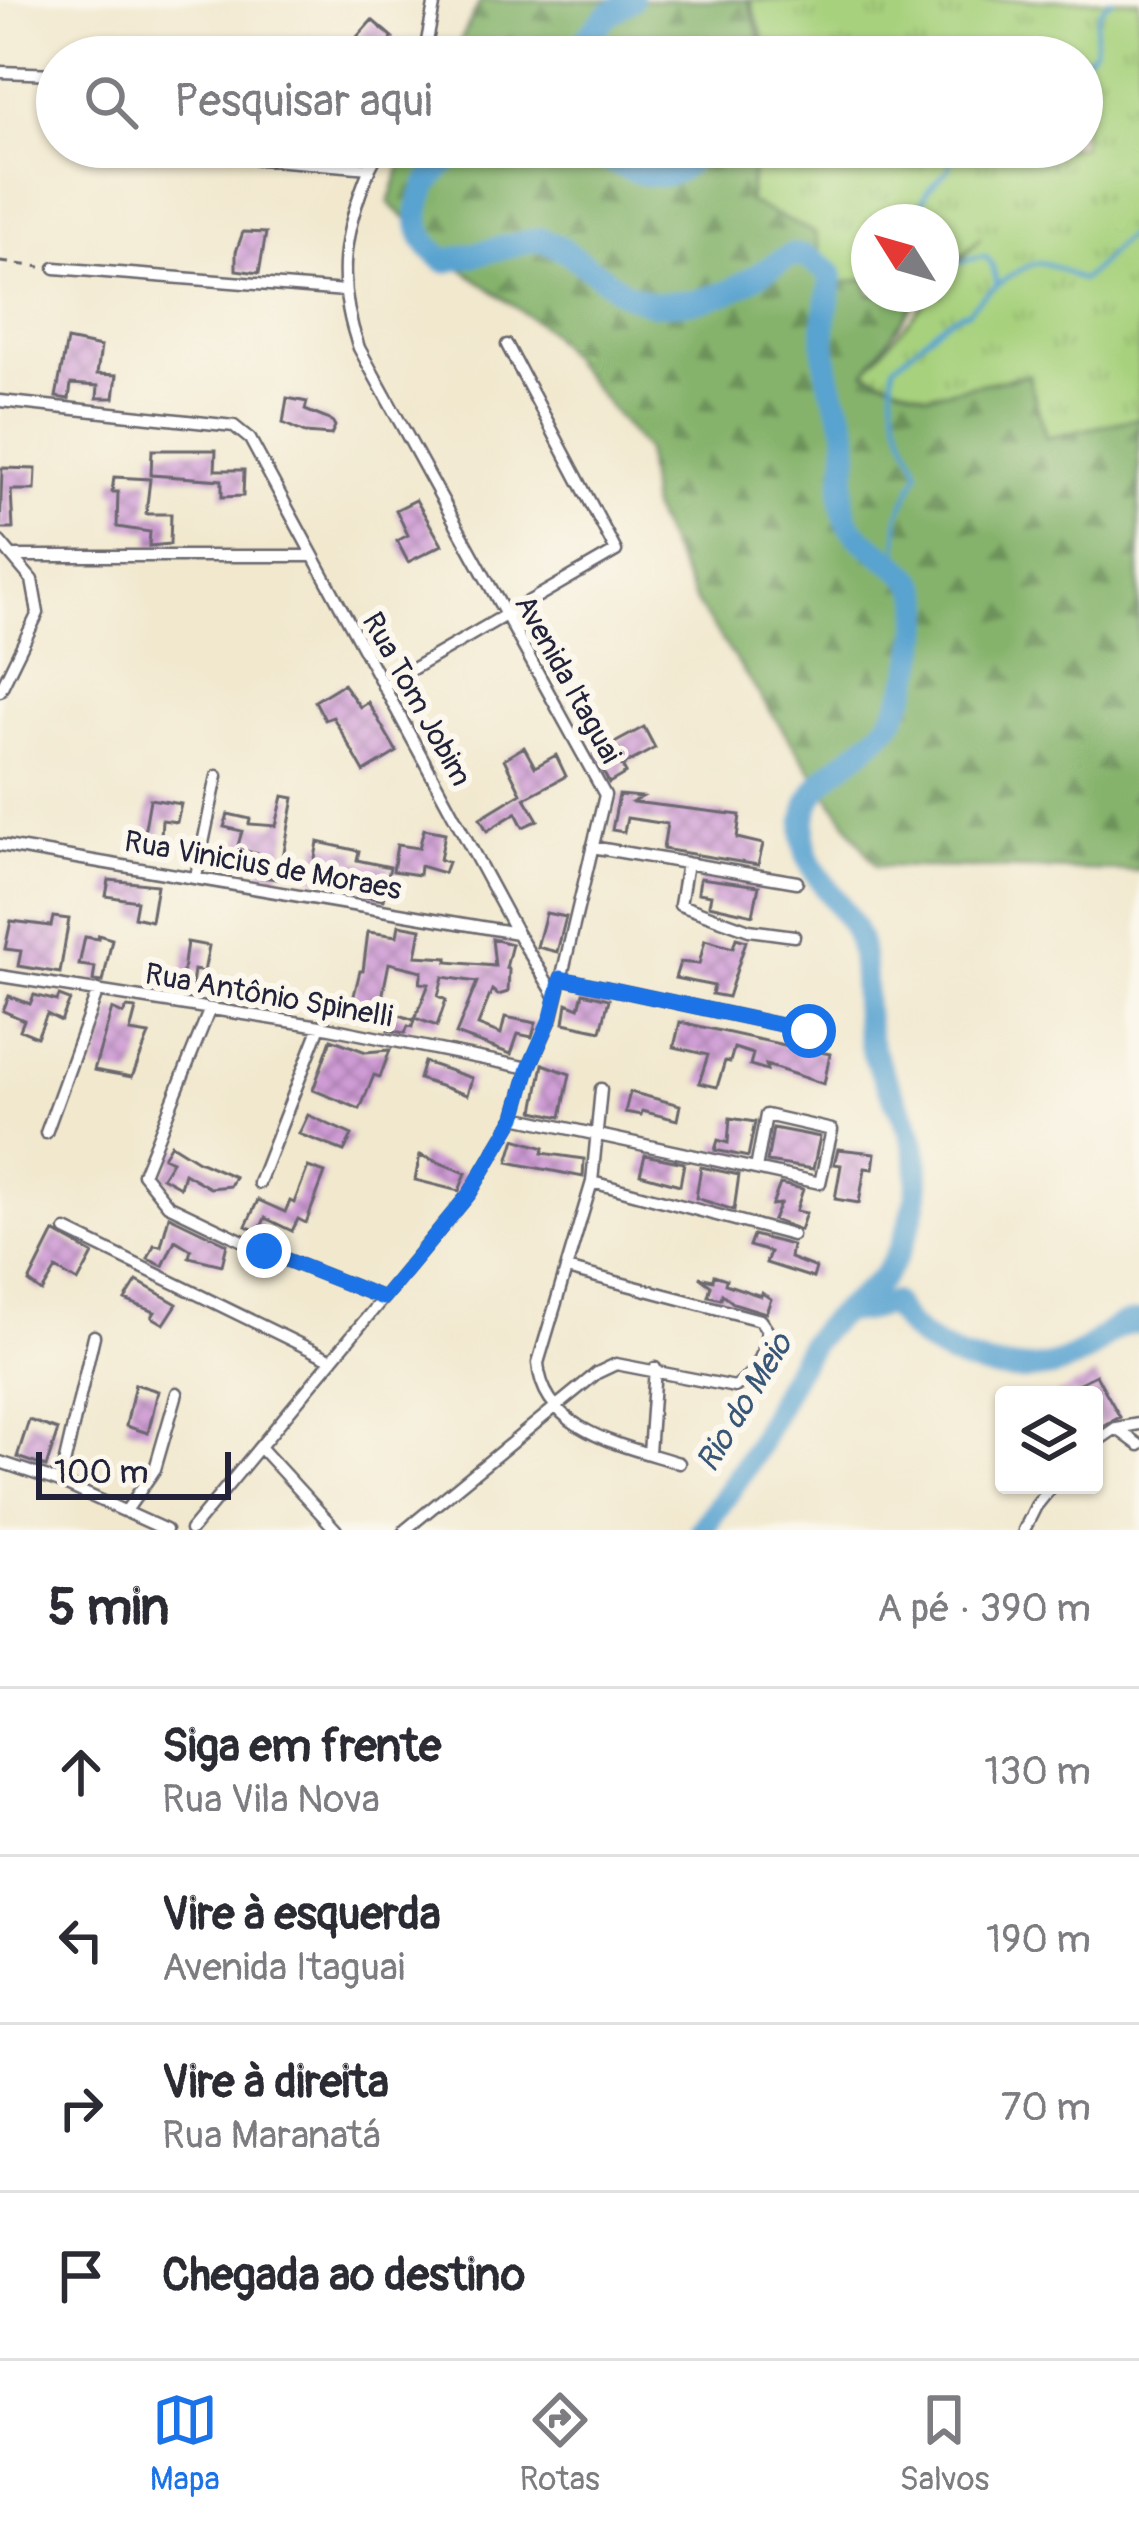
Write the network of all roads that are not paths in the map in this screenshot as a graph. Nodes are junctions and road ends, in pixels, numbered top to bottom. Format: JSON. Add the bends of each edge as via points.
{"nodes":[{"id":1,"x":435,"y":0,"type":"edge"},
{"id":2,"x":428,"y":36,"type":"edge"},
{"id":3,"x":0,"y":72,"type":"edge"},
{"id":4,"x":36,"y":73,"type":"edge"},
{"id":5,"x":370,"y":168,"type":"edge"},
{"id":6,"x":55,"y":268,"type":"road end"},
{"id":7,"x":345,"y":291,"type":"junction"},
{"id":8,"x":507,"y":345,"type":"dead end"},
{"id":9,"x":0,"y":401,"type":"edge"},
{"id":10,"x":0,"y":542,"type":"edge"},
{"id":11,"x":12,"y":556,"type":"junction"},
{"id":12,"x":310,"y":556,"type":"junction"},
{"id":13,"x":505,"y":616,"type":"junction"},
{"id":14,"x":383,"y":686,"type":"junction"},
{"id":15,"x":0,"y":691,"type":"edge"},
{"id":16,"x":217,"y":776,"type":"dead end"},
{"id":17,"x":0,"y":845,"type":"edge"},
{"id":18,"x":592,"y":847,"type":"junction"},
{"id":19,"x":687,"y":863,"type":"junction"},
{"id":20,"x":196,"y":877,"type":"junction"},
{"id":21,"x":797,"y":882,"type":"dead end"},
{"id":22,"x":517,"y":933,"type":"junction"},
{"id":23,"x":794,"y":936,"type":"dead end"},
{"id":24,"x":3,"y":977,"type":"edge"},
{"id":25,"x":561,"y":978,"type":"junction"},
{"id":26,"x":0,"y":990,"type":"edge"},
{"id":27,"x":98,"y":990,"type":"junction"},
{"id":28,"x":556,"y":998,"type":"junction"},
{"id":29,"x":208,"y":1011,"type":"junction"},
{"id":30,"x":320,"y":1026,"type":"junction"},
{"id":31,"x":809,"y":1031,"type":"dead end"},
{"id":32,"x":529,"y":1068,"type":"junction"},
{"id":33,"x":601,"y":1089,"type":"dead end"},
{"id":34,"x":515,"y":1117,"type":"junction"},
{"id":35,"x":597,"y":1132,"type":"junction"},
{"id":36,"x":46,"y":1133,"type":"dead end"},
{"id":37,"x":756,"y":1169,"type":"junction"},
{"id":38,"x":592,"y":1182,"type":"junction"},
{"id":39,"x":260,"y":1183,"type":"dead end"},
{"id":40,"x":66,"y":1230,"type":"dead end"},
{"id":41,"x":792,"y":1234,"type":"dead end"},
{"id":42,"x":567,"y":1269,"type":"junction"},
{"id":43,"x":383,"y":1298,"type":"junction"},
{"id":44,"x":94,"y":1336,"type":"dead end"},
{"id":45,"x":332,"y":1360,"type":"junction"},
{"id":46,"x":655,"y":1368,"type":"junction"},
{"id":47,"x":177,"y":1393,"type":"dead end"},
{"id":48,"x":556,"y":1408,"type":"junction"},
{"id":49,"x":1139,"y":1424,"type":"edge"},
{"id":50,"x":1117,"y":1428,"type":"junction"},
{"id":51,"x":1103,"y":1437,"type":"edge"},
{"id":52,"x":1139,"y":1444,"type":"edge"},
{"id":53,"x":260,"y":1447,"type":"junction"},
{"id":54,"x":649,"y":1454,"type":"junction"},
{"id":55,"x":0,"y":1462,"type":"edge"},
{"id":56,"x":679,"y":1463,"type":"dead end"},
{"id":57,"x":60,"y":1482,"type":"junction"},
{"id":58,"x":1046,"y":1494,"type":"edge"},
{"id":59,"x":126,"y":1511,"type":"junction"},
{"id":60,"x":166,"y":1530,"type":"edge"},
{"id":61,"x":190,"y":1530,"type":"edge"},
{"id":62,"x":336,"y":1530,"type":"edge"},
{"id":63,"x":405,"y":1530,"type":"edge"},
{"id":64,"x":1024,"y":1530,"type":"edge"}],
"edges":[{"from":1,"to":2,"type":"street"},
{"from":3,"to":4,"type":"street"},
{"from":5,"to":7,"type":"street","name":"Avenida Itaguai","via":[[352,212]]},
{"from":6,"to":7,"type":"street"},
{"from":7,"to":13,"type":"street","name":"Avenida Itaguai","via":[[359,348]]},
{"from":8,"to":13,"type":"street","via":[[616,550]]},
{"from":9,"to":12,"type":"street","name":"Rua Tom Jobim","via":[[234,426],[250,439]]},
{"from":10,"to":11,"type":"street"},
{"from":11,"to":12,"type":"street"},
{"from":11,"to":15,"type":"street","via":[[32,580],[38,613]]},
{"from":12,"to":14,"type":"street","name":"Rua Tom Jobim"},
{"from":13,"to":14,"type":"street"},
{"from":13,"to":18,"type":"street","name":"Avenida Itaguai","via":[[604,796]]},
{"from":14,"to":22,"type":"street","name":"Rua Tom Jobim"},
{"from":16,"to":20,"type":"street"},
{"from":17,"to":20,"type":"street","name":"Rua Vinicius de Moraes"},
{"from":18,"to":19,"type":"street"},
{"from":18,"to":25,"type":"street","name":"Avenida Itaguai"},
{"from":19,"to":21,"type":"street"},
{"from":19,"to":23,"type":"street","via":[[680,905]]},
{"from":20,"to":22,"type":"street","name":"Rua Vinicius de Moraes"},
{"from":22,"to":28,"type":"street","name":"Rua Tom Jobim"},
{"from":24,"to":26,"type":"street"},
{"from":24,"to":27,"type":"street","name":"Rua Antônio Spinelli"},
{"from":25,"to":28,"type":"street","name":"Avenida Itaguai"},
{"from":25,"to":31,"type":"street"},
{"from":27,"to":29,"type":"street","name":"Rua Antônio Spinelli"},
{"from":27,"to":36,"type":"street"},
{"from":28,"to":32,"type":"street","name":"Avenida Itaguai"},
{"from":29,"to":30,"type":"street","name":"Rua Antônio Spinelli"},
{"from":29,"to":43,"type":"street","via":[[143,1174],[168,1205]]},
{"from":30,"to":32,"type":"street","name":"Rua Antônio Spinelli"},
{"from":30,"to":39,"type":"street"},
{"from":32,"to":34,"type":"street","name":"Avenida Itaguai"},
{"from":33,"to":35,"type":"street"},
{"from":34,"to":35,"type":"street"},
{"from":34,"to":43,"type":"street","name":"Avenida Itaguai","via":[[470,1193]]},
{"from":35,"to":37,"type":"street"},
{"from":35,"to":38,"type":"street"},
{"from":37,"to":37,"type":"street","via":[[820,1183],[832,1130],[766,1115]]},
{"from":38,"to":41,"type":"street"},
{"from":38,"to":42,"type":"street"},
{"from":40,"to":45,"type":"street"},
{"from":42,"to":46,"type":"street","via":[[760,1320],[767,1330],[754,1374],[735,1387]]},
{"from":42,"to":48,"type":"street","via":[[538,1364]]},
{"from":43,"to":45,"type":"street","name":"Avenida Itaguai"},
{"from":44,"to":57,"type":"street"},
{"from":45,"to":53,"type":"street","name":"Avenida Itaguai"},
{"from":46,"to":48,"type":"street","via":[[616,1364]]},
{"from":46,"to":54,"type":"street"},
{"from":47,"to":59,"type":"street","via":[[155,1469]]},
{"from":48,"to":54,"type":"street","via":[[582,1429]]},
{"from":48,"to":63,"type":"street"},
{"from":49,"to":50,"type":"street"},
{"from":50,"to":51,"type":"street"},
{"from":50,"to":52,"type":"street"},
{"from":53,"to":61,"type":"street","name":"Avenida Itaguai"},
{"from":53,"to":62,"type":"street"},
{"from":54,"to":56,"type":"street"},
{"from":55,"to":57,"type":"street"},
{"from":57,"to":59,"type":"street"},
{"from":58,"to":64,"type":"street"},
{"from":59,"to":60,"type":"street"}]}
